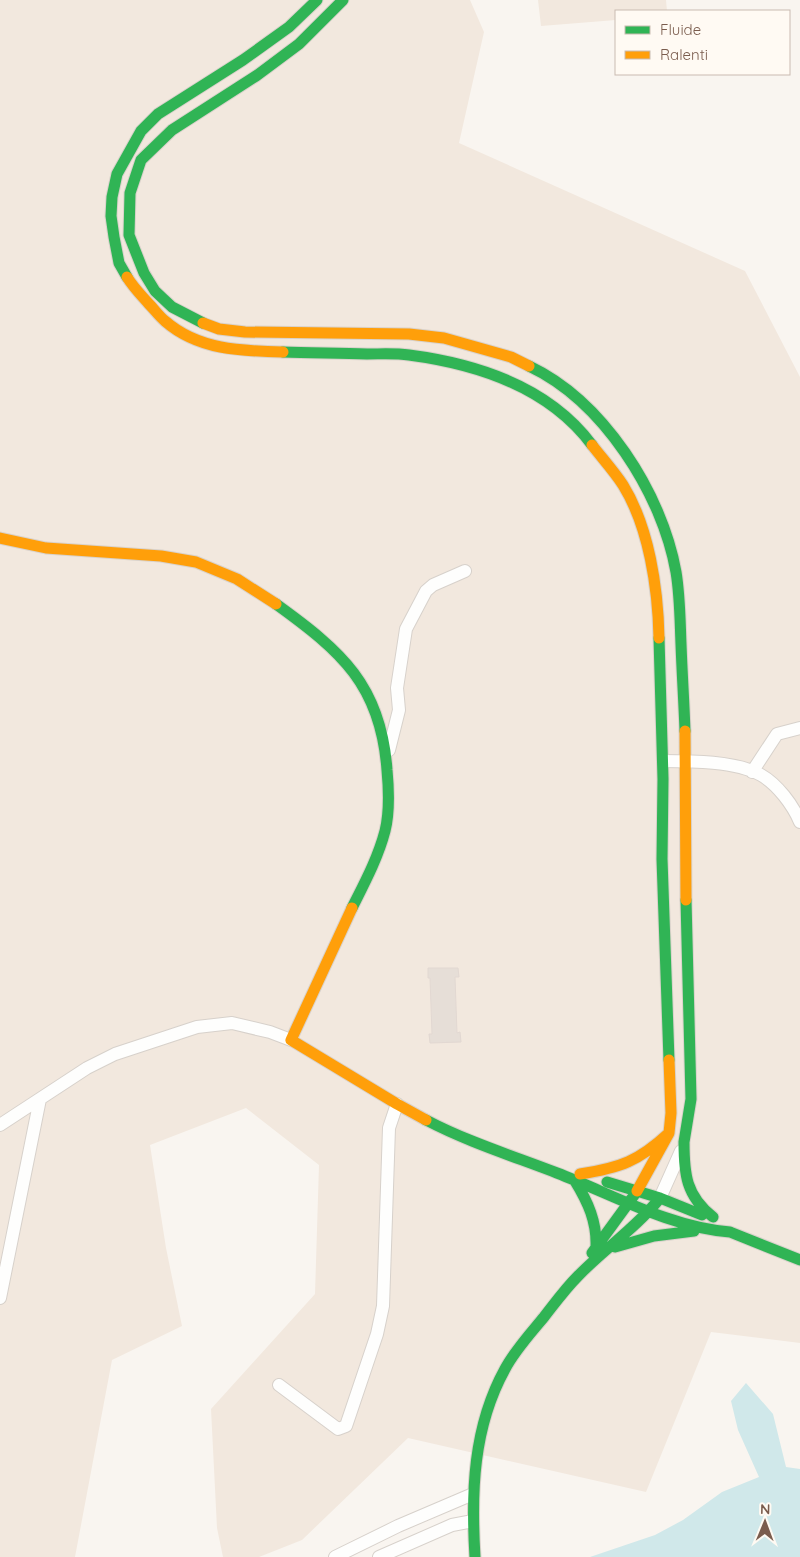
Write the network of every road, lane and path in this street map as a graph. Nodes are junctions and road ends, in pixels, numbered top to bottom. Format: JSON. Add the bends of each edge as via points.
{"nodes":[{"id":1,"x":317,"y":0,"type":"edge"},
{"id":2,"x":344,"y":0,"type":"edge"},
{"id":3,"x":0,"y":538,"type":"edge"},
{"id":4,"x":465,"y":571,"type":"dead end"},
{"id":5,"x":800,"y":728,"type":"edge"},
{"id":6,"x":388,"y":755,"type":"junction"},
{"id":7,"x":663,"y":761,"type":"junction"},
{"id":8,"x":686,"y":761,"type":"junction"},
{"id":9,"x":752,"y":772,"type":"junction"},
{"id":10,"x":800,"y":822,"type":"edge"},
{"id":11,"x":291,"y":1040,"type":"junction"},
{"id":12,"x":40,"y":1099,"type":"junction"},
{"id":13,"x":397,"y":1104,"type":"junction"},
{"id":14,"x":0,"y":1125,"type":"edge"},
{"id":15,"x":669,"y":1133,"type":"junction"},
{"id":16,"x":684,"y":1142,"type":"junction"},
{"id":17,"x":578,"y":1178,"type":"junction"},
{"id":18,"x":637,"y":1191,"type":"junction"},
{"id":19,"x":660,"y":1198,"type":"junction"},
{"id":20,"x":627,"y":1202,"type":"junction"},
{"id":21,"x":650,"y":1212,"type":"junction"},
{"id":22,"x":716,"y":1220,"type":"junction"},
{"id":23,"x":708,"y":1230,"type":"junction"},
{"id":24,"x":730,"y":1232,"type":"junction"},
{"id":25,"x":601,"y":1249,"type":"junction"},
{"id":26,"x":800,"y":1260,"type":"edge"},
{"id":27,"x":0,"y":1298,"type":"edge"},
{"id":28,"x":279,"y":1385,"type":"dead end"},
{"id":29,"x":473,"y":1494,"type":"junction"},
{"id":30,"x":473,"y":1521,"type":"junction"},
{"id":31,"x":335,"y":1557,"type":"edge"},
{"id":32,"x":379,"y":1557,"type":"edge"},
{"id":33,"x":474,"y":1557,"type":"edge"}],
"edges":[{"from":1,"to":7,"type":"street","via":[[289,27],[158,114],[141,131],[117,174],[112,197],[111,216],[120,263],[132,285],[165,321],[187,336],[212,346],[246,352],[408,355],[473,367],[542,398],[564,413],[583,432],[622,485],[638,516],[649,550],[659,620]]},
{"from":2,"to":8,"type":"street","via":[[300,44],[172,130],[141,160],[130,193],[129,236],[144,272],[155,291],[172,307],[219,329],[409,334],[444,338],[512,357],[541,372],[592,411],[636,470],[668,537],[680,612]]},
{"from":3,"to":6,"type":"street","via":[[67,552],[174,557],[224,572],[322,637],[345,660],[370,695]]},
{"from":4,"to":6,"type":"street","via":[[426,591],[406,629],[398,710]]},
{"from":5,"to":9,"type":"street","via":[[777,734]]},
{"from":6,"to":11,"type":"street","via":[[388,808],[384,837]]},
{"from":7,"to":8,"type":"street"},
{"from":7,"to":15,"type":"street","via":[[662,859],[671,1113]]},
{"from":8,"to":9,"type":"street"},
{"from":8,"to":16,"type":"street","via":[[686,944],[691,1099]]},
{"from":9,"to":10,"type":"street","via":[[761,775],[782,794]]},
{"from":11,"to":12,"type":"street","via":[[232,1024],[196,1027],[115,1054]]},
{"from":11,"to":13,"type":"street"},
{"from":12,"to":14,"type":"street"},
{"from":12,"to":27,"type":"street"},
{"from":13,"to":17,"type":"street","via":[[473,1142]]},
{"from":13,"to":28,"type":"street","via":[[389,1128],[383,1306],[377,1334],[346,1426],[338,1429]]},
{"from":15,"to":17,"type":"street","via":[[645,1154],[621,1167]]},
{"from":15,"to":18,"type":"street"},
{"from":16,"to":19,"type":"street"},
{"from":16,"to":22,"type":"street","via":[[687,1183],[699,1205]]},
{"from":17,"to":18,"type":"street"},
{"from":17,"to":20,"type":"street"},
{"from":17,"to":25,"type":"street","via":[[595,1222]]},
{"from":18,"to":19,"type":"street"},
{"from":18,"to":20,"type":"street"},
{"from":19,"to":21,"type":"street"},
{"from":19,"to":22,"type":"street"},
{"from":20,"to":21,"type":"street"},
{"from":20,"to":25,"type":"street"},
{"from":21,"to":23,"type":"street"},
{"from":21,"to":25,"type":"street"},
{"from":22,"to":24,"type":"street"},
{"from":23,"to":24,"type":"street"},
{"from":23,"to":25,"type":"street","via":[[665,1233]]},
{"from":24,"to":26,"type":"street"},
{"from":25,"to":29,"type":"street","via":[[506,1368],[493,1394],[477,1450]]},
{"from":29,"to":30,"type":"street"},
{"from":29,"to":31,"type":"street"},
{"from":30,"to":32,"type":"street","via":[[452,1525]]},
{"from":30,"to":33,"type":"street"}]}
